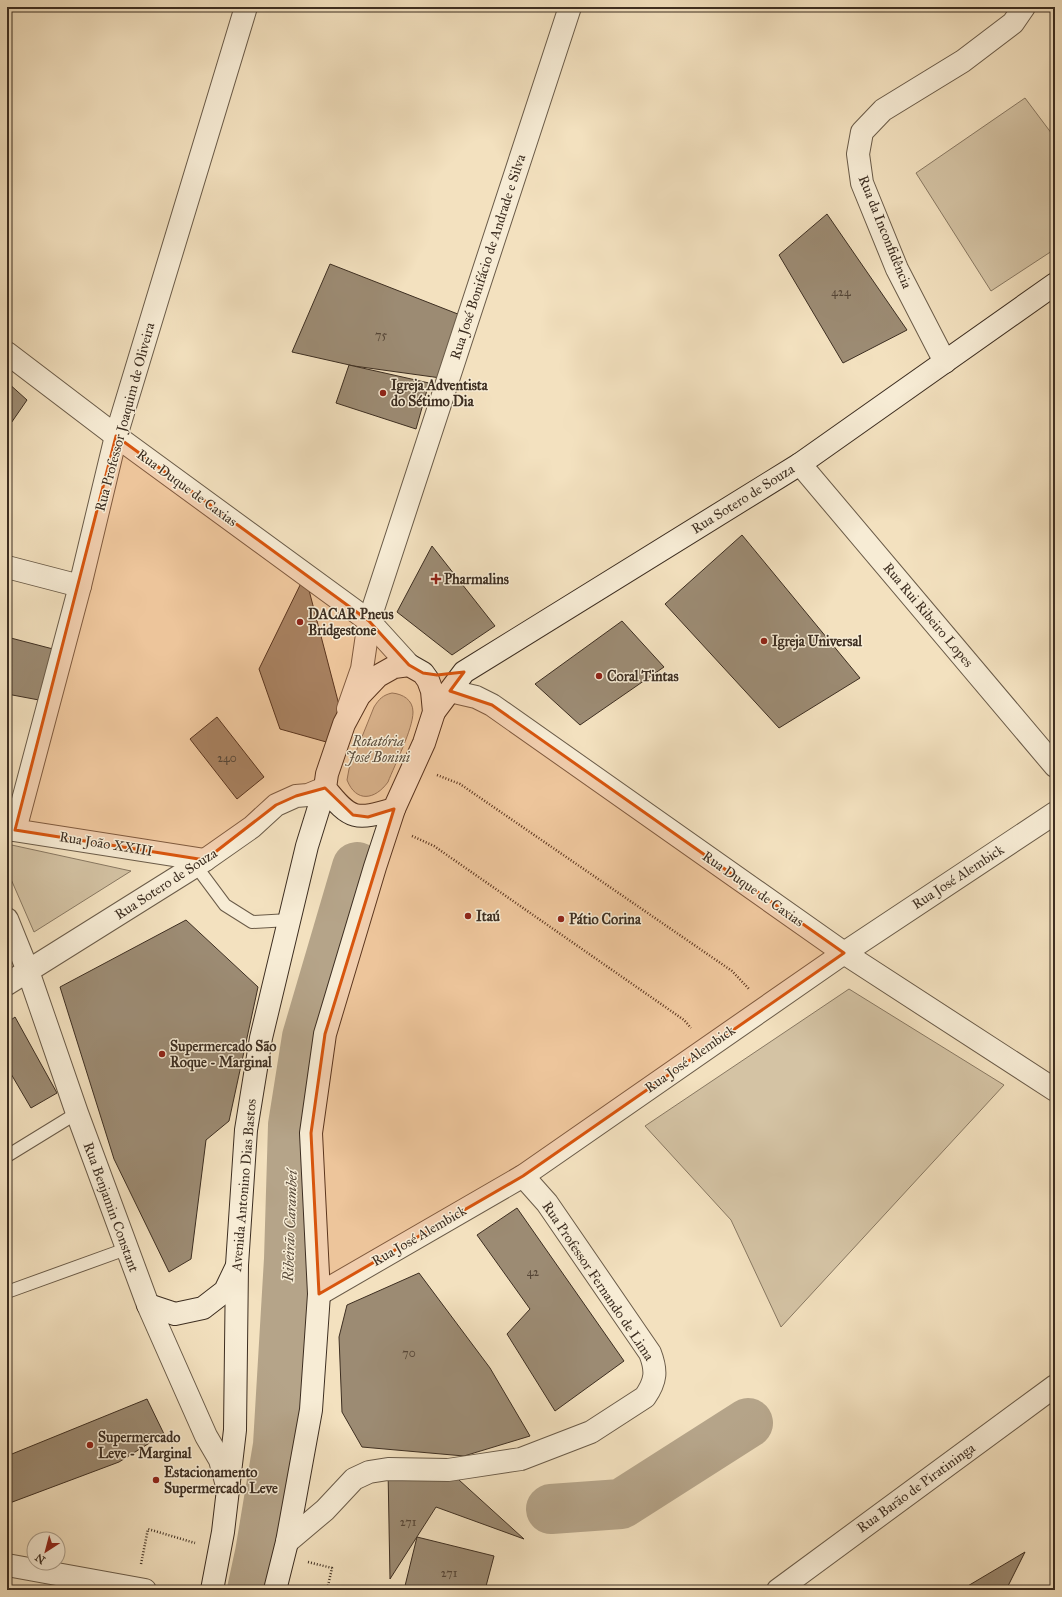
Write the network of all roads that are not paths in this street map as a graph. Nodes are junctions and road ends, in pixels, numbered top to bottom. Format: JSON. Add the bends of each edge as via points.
{"nodes":[{"id":1,"x":246,"y":7,"type":"edge"},
{"id":2,"x":570,"y":7,"type":"edge"},
{"id":3,"x":1024,"y":7,"type":"edge"},
{"id":4,"x":1055,"y":284,"type":"edge"},
{"id":5,"x":7,"y":353,"type":"edge"},
{"id":6,"x":945,"y":362,"type":"junction"},
{"id":7,"x":116,"y":436,"type":"junction"},
{"id":8,"x":800,"y":464,"type":"junction"},
{"id":9,"x":7,"y":567,"type":"edge"},
{"id":10,"x":80,"y":586,"type":"junction"},
{"id":11,"x":369,"y":621,"type":"junction"},
{"id":12,"x":416,"y":669,"type":"junction"},
{"id":13,"x":464,"y":672,"type":"junction"},
{"id":14,"x":450,"y":691,"type":"junction"},
{"id":15,"x":434,"y":712,"type":"junction"},
{"id":16,"x":344,"y":724,"type":"junction"},
{"id":17,"x":1055,"y":766,"type":"edge"},
{"id":18,"x":325,"y":788,"type":"junction"},
{"id":19,"x":1055,"y":814,"type":"edge"},
{"id":20,"x":391,"y":818,"type":"junction"},
{"id":21,"x":11,"y":829,"type":"edge"},
{"id":22,"x":200,"y":863,"type":"junction"},
{"id":23,"x":7,"y":919,"type":"edge"},
{"id":24,"x":289,"y":920,"type":"junction"},
{"id":25,"x":844,"y":953,"type":"junction"},
{"id":26,"x":28,"y":971,"type":"junction"},
{"id":27,"x":7,"y":984,"type":"edge"},
{"id":28,"x":1055,"y":1090,"type":"edge"},
{"id":29,"x":77,"y":1113,"type":"junction"},
{"id":30,"x":7,"y":1156,"type":"edge"},
{"id":31,"x":523,"y":1176,"type":"junction"},
{"id":32,"x":126,"y":1249,"type":"junction"},
{"id":33,"x":237,"y":1265,"type":"junction"},
{"id":34,"x":7,"y":1292,"type":"edge"},
{"id":35,"x":319,"y":1294,"type":"junction"},
{"id":36,"x":148,"y":1305,"type":"junction"},
{"id":37,"x":1055,"y":1386,"type":"edge"},
{"id":38,"x":228,"y":1490,"type":"junction"},
{"id":39,"x":285,"y":1549,"type":"junction"},
{"id":40,"x":7,"y":1565,"type":"edge"},
{"id":41,"x":140,"y":1589,"type":"edge"},
{"id":42,"x":212,"y":1590,"type":"edge"},
{"id":43,"x":275,"y":1590,"type":"edge"},
{"id":44,"x":778,"y":1590,"type":"edge"}],
"edges":[{"from":1,"to":7,"type":"street","name":"Rua Professor Joaquim de Oliveira"},
{"from":2,"to":11,"type":"street","name":"Rua José Bonifácio de Andrade e Silva"},
{"from":3,"to":6,"type":"street","name":"Rua da Inconfidência","via":[[1013,23],[963,61],[883,110],[862,132],[858,154],[862,183],[897,269]]},
{"from":4,"to":6,"type":"street","name":"Rua Sotero de Souza"},
{"from":5,"to":7,"type":"street","name":"Rua Duque de Caxias"},
{"from":6,"to":8,"type":"street","name":"Rua Sotero de Souza"},
{"from":7,"to":10,"type":"street","name":"Rua Professor Joaquim de Oliveira"},
{"from":7,"to":11,"type":"street","name":"Rua Duque de Caxias"},
{"from":8,"to":13,"type":"street","name":"Rua Sotero de Souza"},
{"from":8,"to":17,"type":"street","name":"Rua Rui Ribeiro Lopes"},
{"from":9,"to":10,"type":"street"},
{"from":10,"to":21,"type":"street","name":"Rua Professor Joaquim de Oliveira"},
{"from":11,"to":12,"type":"street","name":"Rua Duque de Caxias"},
{"from":11,"to":16,"type":"street","via":[[362,669]]},
{"from":12,"to":13,"type":"street","via":[[437,675]]},
{"from":12,"to":15,"type":"street","via":[[432,691]]},
{"from":12,"to":16,"type":"street","via":[[394,667],[378,676],[359,696]]},
{"from":13,"to":14,"type":"street","name":"Rua Sotero de Souza"},
{"from":14,"to":15,"type":"street","name":"Rua Sotero de Souza"},
{"from":14,"to":25,"type":"street","name":"Rua Duque de Caxias","via":[[476,697],[492,705]]},
{"from":15,"to":20,"type":"street"},
{"from":16,"to":18,"type":"street","via":[[327,774]]},
{"from":18,"to":20,"type":"street","via":[[336,802],[353,815]]},
{"from":18,"to":22,"type":"street","name":"Rua Sotero de Souza","via":[[276,805],[252,826]]},
{"from":18,"to":24,"type":"street","name":"Avenida Antonino Dias Bastos","via":[[307,846]]},
{"from":19,"to":25,"type":"street","name":"Rua José Alembick"},
{"from":20,"to":35,"type":"street","via":[[325,1034],[311,1133]]},
{"from":21,"to":22,"type":"street","name":"Rua João XXIII"},
{"from":22,"to":24,"type":"lane","via":[[225,905],[252,922]]},
{"from":22,"to":26,"type":"street","name":"Rua Sotero de Souza"},
{"from":23,"to":26,"type":"street","name":"Rua Benjamin Constant"},
{"from":24,"to":33,"type":"street","name":"Avenida Antonino Dias Bastos","via":[[261,1038],[246,1130]]},
{"from":25,"to":28,"type":"street","name":"Rua Duque de Caxias"},
{"from":25,"to":31,"type":"street","name":"Rua José Alembick"},
{"from":26,"to":27,"type":"street","name":"Rua Sotero de Souza"},
{"from":26,"to":29,"type":"street","name":"Rua Benjamin Constant"},
{"from":29,"to":30,"type":"lane"},
{"from":29,"to":32,"type":"street","name":"Rua Benjamin Constant"},
{"from":31,"to":35,"type":"street","name":"Rua José Alembick"},
{"from":31,"to":39,"type":"street","name":"Rua Professor Fernando de Lima","via":[[547,1203],[650,1353],[656,1378],[650,1390],[645,1397],[591,1432],[521,1459],[448,1470],[388,1469],[369,1472],[354,1479]]},
{"from":32,"to":34,"type":"lane"},
{"from":32,"to":36,"type":"street","name":"Rua Benjamin Constant"},
{"from":33,"to":36,"type":"street","via":[[225,1291],[203,1308],[175,1314]]},
{"from":33,"to":38,"type":"street","name":"Avenida Antonino Dias Bastos","via":[[235,1430]]},
{"from":35,"to":39,"type":"street","via":[[311,1410]]},
{"from":36,"to":38,"type":"street","name":"Rua Benjamin Constant","via":[[206,1436],[220,1460]]},
{"from":37,"to":44,"type":"street","name":"Rua Barão de Piratininga"},
{"from":38,"to":42,"type":"street","name":"Avenida Antonino Dias Bastos"},
{"from":39,"to":43,"type":"street"},
{"from":40,"to":41,"type":"street"}]}
